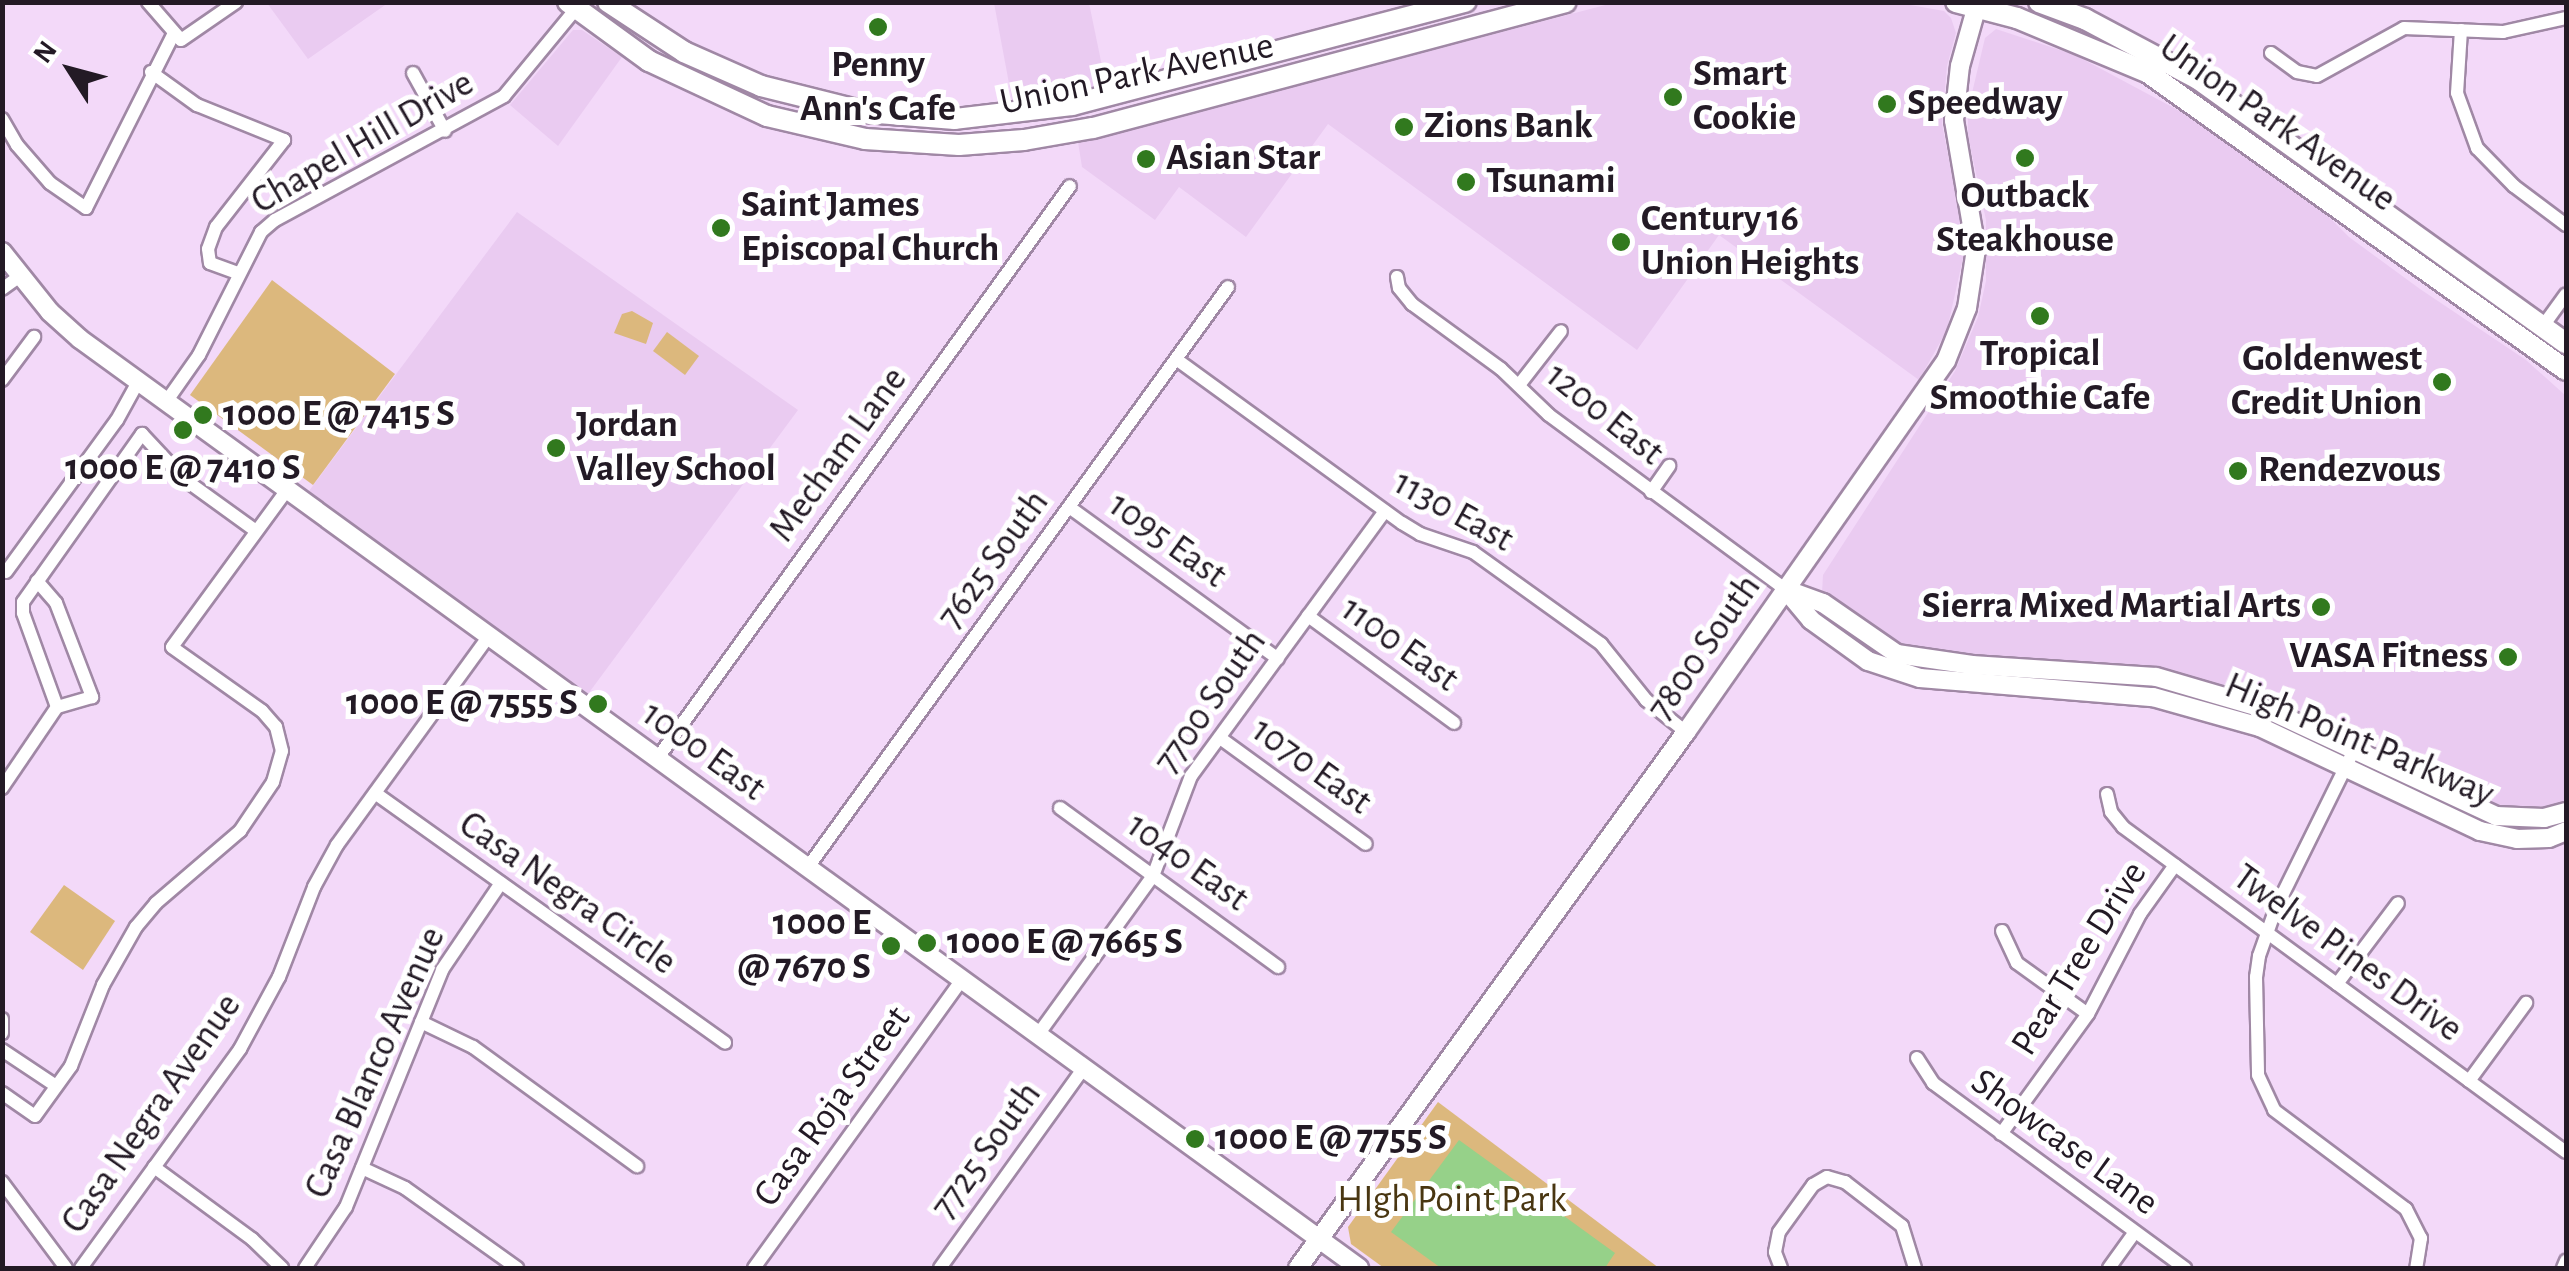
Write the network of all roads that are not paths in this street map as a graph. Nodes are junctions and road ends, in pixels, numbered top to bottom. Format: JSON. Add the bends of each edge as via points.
{"nodes":[{"id":1,"x":148,"y":2,"type":"edge"},
{"id":2,"x":236,"y":2,"type":"edge"},
{"id":3,"x":608,"y":2,"type":"edge"},
{"id":4,"x":1466,"y":2,"type":"edge"},
{"id":5,"x":1566,"y":2,"type":"edge"},
{"id":6,"x":2040,"y":2,"type":"edge"},
{"id":7,"x":1970,"y":4,"type":"edge"},
{"id":8,"x":575,"y":5,"type":"edge"},
{"id":9,"x":2566,"y":18,"type":"edge"},
{"id":10,"x":2461,"y":30,"type":"junction"},
{"id":11,"x":173,"y":35,"type":"junction"},
{"id":12,"x":2271,"y":53,"type":"dead end"},
{"id":13,"x":151,"y":72,"type":"junction"},
{"id":14,"x":2147,"y":72,"type":"junction"},
{"id":15,"x":413,"y":73,"type":"dead end"},
{"id":16,"x":2214,"y":90,"type":"junction"},
{"id":17,"x":2,"y":118,"type":"edge"},
{"id":18,"x":445,"y":131,"type":"junction"},
{"id":19,"x":1070,"y":186,"type":"dead end"},
{"id":20,"x":2566,"y":224,"type":"edge"},
{"id":21,"x":2,"y":252,"type":"edge"},
{"id":22,"x":238,"y":273,"type":"junction"},
{"id":23,"x":20,"y":276,"type":"junction"},
{"id":24,"x":1397,"y":276,"type":"dead end"},
{"id":25,"x":1228,"y":287,"type":"dead end"},
{"id":26,"x":2,"y":289,"type":"edge"},
{"id":27,"x":2566,"y":294,"type":"edge"},
{"id":28,"x":2543,"y":326,"type":"junction"},
{"id":29,"x":1561,"y":330,"type":"dead end"},
{"id":30,"x":34,"y":337,"type":"dead end"},
{"id":31,"x":2566,"y":343,"type":"edge"},
{"id":32,"x":1176,"y":359,"type":"junction"},
{"id":33,"x":2566,"y":370,"type":"edge"},
{"id":34,"x":2,"y":380,"type":"edge"},
{"id":35,"x":138,"y":382,"type":"junction"},
{"id":36,"x":1519,"y":385,"type":"junction"},
{"id":37,"x":166,"y":402,"type":"junction"},
{"id":38,"x":1670,"y":466,"type":"dead end"},
{"id":39,"x":287,"y":490,"type":"junction"},
{"id":40,"x":1651,"y":492,"type":"junction"},
{"id":41,"x":1069,"y":507,"type":"junction"},
{"id":42,"x":1385,"y":511,"type":"junction"},
{"id":43,"x":256,"y":531,"type":"junction"},
{"id":44,"x":6,"y":572,"type":"dead end"},
{"id":45,"x":37,"y":580,"type":"junction"},
{"id":46,"x":1786,"y":590,"type":"junction"},
{"id":47,"x":1308,"y":616,"type":"junction"},
{"id":48,"x":488,"y":636,"type":"junction"},
{"id":49,"x":1278,"y":659,"type":"junction"},
{"id":50,"x":57,"y":707,"type":"junction"},
{"id":51,"x":1454,"y":722,"type":"dead end"},
{"id":52,"x":1686,"y":732,"type":"junction"},
{"id":53,"x":1220,"y":738,"type":"junction"},
{"id":54,"x":657,"y":759,"type":"junction"},
{"id":55,"x":2350,"y":759,"type":"junction"},
{"id":56,"x":2,"y":788,"type":"edge"},
{"id":57,"x":375,"y":793,"type":"junction"},
{"id":58,"x":2108,"y":794,"type":"dead end"},
{"id":59,"x":1060,"y":808,"type":"dead end"},
{"id":60,"x":2566,"y":812,"type":"edge"},
{"id":61,"x":2566,"y":831,"type":"edge"},
{"id":62,"x":1366,"y":844,"type":"dead end"},
{"id":63,"x":2175,"y":865,"type":"junction"},
{"id":64,"x":808,"y":868,"type":"junction"},
{"id":65,"x":1153,"y":876,"type":"junction"},
{"id":66,"x":502,"y":883,"type":"junction"},
{"id":67,"x":2398,"y":903,"type":"dead end"},
{"id":68,"x":2002,"y":931,"type":"dead end"},
{"id":69,"x":2267,"y":932,"type":"junction"},
{"id":70,"x":1278,"y":966,"type":"dead end"},
{"id":71,"x":962,"y":980,"type":"junction"},
{"id":72,"x":2337,"y":984,"type":"junction"},
{"id":73,"x":2526,"y":1003,"type":"dead end"},
{"id":74,"x":2088,"y":1014,"type":"junction"},
{"id":75,"x":2,"y":1020,"type":"edge"},
{"id":76,"x":421,"y":1022,"type":"junction"},
{"id":77,"x":2,"y":1033,"type":"edge"},
{"id":78,"x":1037,"y":1036,"type":"junction"},
{"id":79,"x":725,"y":1043,"type":"dead end"},
{"id":80,"x":2,"y":1050,"type":"edge"},
{"id":81,"x":1917,"y":1058,"type":"dead end"},
{"id":82,"x":1083,"y":1069,"type":"junction"},
{"id":83,"x":2469,"y":1081,"type":"junction"},
{"id":84,"x":56,"y":1086,"type":"junction"},
{"id":85,"x":2,"y":1093,"type":"edge"},
{"id":86,"x":2000,"y":1134,"type":"junction"},
{"id":87,"x":2566,"y":1152,"type":"edge"},
{"id":88,"x":637,"y":1166,"type":"dead end"},
{"id":89,"x":154,"y":1167,"type":"junction"},
{"id":90,"x":362,"y":1168,"type":"junction"},
{"id":91,"x":2,"y":1182,"type":"edge"},
{"id":92,"x":2136,"y":1232,"type":"junction"},
{"id":93,"x":1319,"y":1240,"type":"junction"},
{"id":94,"x":2566,"y":1261,"type":"edge"},
{"id":95,"x":66,"y":1268,"type":"edge"},
{"id":96,"x":81,"y":1268,"type":"edge"},
{"id":97,"x":282,"y":1268,"type":"edge"},
{"id":98,"x":305,"y":1268,"type":"edge"},
{"id":99,"x":517,"y":1268,"type":"edge"},
{"id":100,"x":754,"y":1268,"type":"edge"},
{"id":101,"x":940,"y":1268,"type":"edge"},
{"id":102,"x":1298,"y":1268,"type":"edge"},
{"id":103,"x":1358,"y":1268,"type":"edge"},
{"id":104,"x":1781,"y":1268,"type":"edge"},
{"id":105,"x":1915,"y":1268,"type":"edge"},
{"id":106,"x":2109,"y":1268,"type":"edge"},
{"id":107,"x":2184,"y":1268,"type":"edge"},
{"id":108,"x":2416,"y":1268,"type":"edge"},
{"id":109,"x":2563,"y":1268,"type":"edge"}],
"edges":[{"from":1,"to":11,"type":"street"},
{"from":2,"to":11,"type":"street","via":[[190,37]]},
{"from":3,"to":4,"type":"main road","name":"Union Park Avenue","via":[[684,52],[780,92],[865,112],[955,118],[1086,102]]},
{"from":5,"to":8,"type":"main road","name":"Union Park Avenue","via":[[1094,128],[959,145],[864,139],[767,116],[660,68]]},
{"from":6,"to":16,"type":"main road","name":"Union Park Avenue","via":[[2128,40]]},
{"from":7,"to":14,"type":"main road","name":"Union Park Avenue"},
{"from":7,"to":46,"type":"street","name":"7800 South","via":[[1954,106],[1976,244],[1961,327],[1937,375]]},
{"from":8,"to":18,"type":"street","name":"Chapel Hill Drive","via":[[504,96]]},
{"from":9,"to":10,"type":"street","via":[[2527,30]]},
{"from":10,"to":12,"type":"street","via":[[2404,28],[2326,74],[2306,75]]},
{"from":10,"to":20,"type":"street","via":[[2457,94],[2476,148]]},
{"from":11,"to":13,"type":"street"},
{"from":13,"to":17,"type":"street","via":[[86,208],[50,184]]},
{"from":13,"to":22,"type":"street","via":[[197,106],[284,140],[216,226],[208,249],[210,264]]},
{"from":14,"to":16,"type":"main road"},
{"from":14,"to":33,"type":"main road","name":"Union Park Avenue"},
{"from":15,"to":18,"type":"street"},
{"from":16,"to":28,"type":"main road","name":"Union Park Avenue"},
{"from":18,"to":22,"type":"street","name":"Chapel Hill Drive","via":[[275,220],[260,232]]},
{"from":19,"to":54,"type":"street","name":"Mecham Lane"},
{"from":21,"to":23,"type":"street","name":"1000 East"},
{"from":22,"to":37,"type":"street","name":"Chapel Hill Drive","via":[[200,356]]},
{"from":23,"to":26,"type":"street"},
{"from":23,"to":35,"type":"street","name":"1000 East","via":[[70,330]]},
{"from":24,"to":36,"type":"street","name":"1200 East","via":[[1412,304]]},
{"from":25,"to":32,"type":"street","name":"7625 South"},
{"from":27,"to":28,"type":"street"},
{"from":28,"to":31,"type":"main road","name":"Union Park Avenue"},
{"from":29,"to":36,"type":"street"},
{"from":30,"to":34,"type":"street"},
{"from":32,"to":41,"type":"street","name":"7625 South"},
{"from":32,"to":42,"type":"street","name":"1130 East"},
{"from":35,"to":37,"type":"street","name":"1000 East"},
{"from":35,"to":44,"type":"street"},
{"from":36,"to":40,"type":"street","name":"1200 East"},
{"from":37,"to":39,"type":"street","name":"1000 East"},
{"from":38,"to":40,"type":"street"},
{"from":39,"to":43,"type":"street"},
{"from":39,"to":48,"type":"street","name":"1000 East"},
{"from":40,"to":46,"type":"street","name":"1200 East"},
{"from":41,"to":49,"type":"street","name":"1095 East"},
{"from":41,"to":64,"type":"street","name":"7625 South"},
{"from":42,"to":47,"type":"street","name":"7700 South"},
{"from":42,"to":52,"type":"street","name":"1130 East","via":[[1420,534],[1473,552],[1587,634],[1610,652],[1646,700]]},
{"from":43,"to":45,"type":"street","via":[[184,480],[142,434]]},
{"from":43,"to":84,"type":"street","via":[[172,648],[276,727],[282,750],[273,782],[240,831],[136,927]]},
{"from":45,"to":50,"type":"street","via":[[23,613]]},
{"from":45,"to":50,"type":"street","via":[[56,603],[92,697]]},
{"from":46,"to":52,"type":"street","name":"7800 South"},
{"from":46,"to":55,"type":"street","name":"High Point Parkway","via":[[1810,620],[1868,661],[1920,678],[2153,697]]},
{"from":47,"to":49,"type":"street","name":"7700 South"},
{"from":47,"to":51,"type":"street","name":"1100 East"},
{"from":48,"to":54,"type":"street","name":"1000 East"},
{"from":48,"to":57,"type":"street","name":"Casa Negra Avenue"},
{"from":49,"to":53,"type":"street","name":"7700 South"},
{"from":50,"to":56,"type":"street"},
{"from":52,"to":93,"type":"street","name":"7800 South"},
{"from":53,"to":62,"type":"street","name":"1070 East"},
{"from":53,"to":65,"type":"street","name":"7700 South","via":[[1182,790]]},
{"from":54,"to":64,"type":"street","name":"1000 East"},
{"from":55,"to":60,"type":"street","name":"High Point Parkway","via":[[2496,816]]},
{"from":55,"to":61,"type":"street","name":"High Point Parkway","via":[[2480,830],[2517,839]]},
{"from":55,"to":69,"type":"street"},
{"from":57,"to":66,"type":"street","name":"Casa Negra Circle"},
{"from":57,"to":89,"type":"street","name":"Casa Negra Avenue","via":[[314,888],[259,1019]]},
{"from":58,"to":63,"type":"street","name":"Twelve Pines Drive","via":[[2122,828]]},
{"from":59,"to":65,"type":"street","name":"1040 East"},
{"from":63,"to":69,"type":"street","name":"Twelve Pines Drive"},
{"from":63,"to":74,"type":"street","name":"Pear Tree Drive","via":[[2140,914]]},
{"from":64,"to":71,"type":"street","name":"1000 East"},
{"from":65,"to":70,"type":"street","name":"1040 East"},
{"from":65,"to":78,"type":"street","name":"7700 South"},
{"from":66,"to":76,"type":"street","name":"Casa Blanco Avenue","via":[[452,952]]},
{"from":66,"to":79,"type":"street","name":"Casa Negra Circle"},
{"from":67,"to":72,"type":"street"},
{"from":68,"to":74,"type":"street","via":[[2018,963]]},
{"from":69,"to":72,"type":"street","name":"Twelve Pines Drive"},
{"from":69,"to":108,"type":"street","via":[[2256,976],[2258,1075],[2265,1097],[2406,1209],[2421,1238]]},
{"from":71,"to":78,"type":"street","name":"1000 East"},
{"from":71,"to":100,"type":"street","name":"Casa Roja Street"},
{"from":72,"to":83,"type":"street","name":"Twelve Pines Drive"},
{"from":73,"to":83,"type":"street"},
{"from":74,"to":86,"type":"street","name":"Pear Tree Drive"},
{"from":75,"to":77,"type":"street"},
{"from":76,"to":88,"type":"street","via":[[472,1048]]},
{"from":76,"to":90,"type":"street","name":"Casa Blanco Avenue"},
{"from":78,"to":82,"type":"street","name":"1000 East"},
{"from":80,"to":84,"type":"street"},
{"from":81,"to":86,"type":"street","name":"Showcase Lane","via":[[1933,1083]]},
{"from":82,"to":93,"type":"street","name":"1000 East"},
{"from":82,"to":101,"type":"street","name":"7725 South"},
{"from":83,"to":87,"type":"street","name":"Twelve Pines Drive"},
{"from":84,"to":85,"type":"street","via":[[35,1116]]},
{"from":86,"to":92,"type":"street","name":"Showcase Lane"},
{"from":89,"to":96,"type":"street","name":"Casa Negra Avenue"},
{"from":89,"to":97,"type":"street"},
{"from":90,"to":98,"type":"street","name":"Casa Blanco Avenue","via":[[334,1230]]},
{"from":90,"to":99,"type":"street","via":[[405,1188]]},
{"from":91,"to":95,"type":"street"},
{"from":92,"to":106,"type":"street"},
{"from":92,"to":107,"type":"street","name":"Showcase Lane"},
{"from":93,"to":102,"type":"street","name":"7800 South"},
{"from":93,"to":103,"type":"street","name":"1000 East"},
{"from":94,"to":109,"type":"street"},
{"from":104,"to":105,"type":"street","via":[[1775,1252],[1784,1223],[1827,1177],[1846,1182],[1902,1226]]}]}
